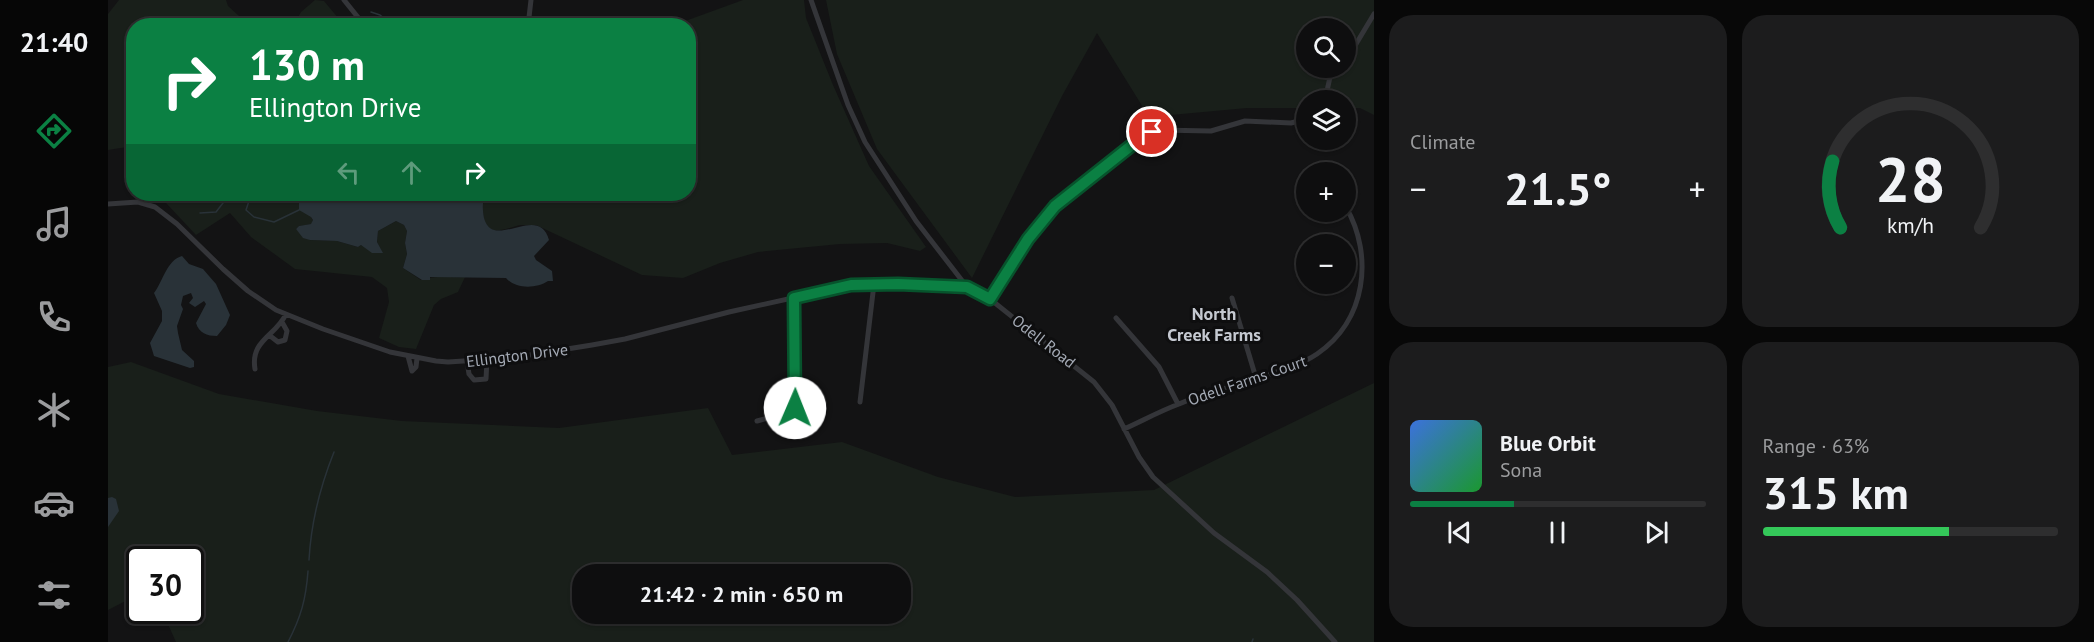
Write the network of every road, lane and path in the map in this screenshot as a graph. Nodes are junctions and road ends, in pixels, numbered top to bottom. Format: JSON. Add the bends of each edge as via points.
{"nodes":[{"id":1,"x":344,"y":0,"type":"edge"},
{"id":2,"x":531,"y":0,"type":"edge"},
{"id":3,"x":811,"y":0,"type":"edge"},
{"id":4,"x":1374,"y":14,"type":"edge"},
{"id":5,"x":358,"y":18,"type":"edge"},
{"id":6,"x":529,"y":18,"type":"edge"},
{"id":7,"x":1356,"y":44,"type":"edge"},
{"id":8,"x":1296,"y":122,"type":"edge"},
{"id":9,"x":108,"y":204,"type":"edge"},
{"id":10,"x":1353,"y":222,"type":"edge"},
{"id":11,"x":874,"y":284,"type":"junction"},
{"id":12,"x":967,"y":287,"type":"junction"},
{"id":13,"x":794,"y":298,"type":"junction"},
{"id":14,"x":1232,"y":298,"type":"dead end"},
{"id":15,"x":990,"y":299,"type":"junction"},
{"id":16,"x":286,"y":314,"type":"junction"},
{"id":17,"x":1116,"y":318,"type":"dead end"},
{"id":18,"x":282,"y":322,"type":"junction"},
{"id":19,"x":269,"y":335,"type":"junction"},
{"id":20,"x":408,"y":356,"type":"junction"},
{"id":21,"x":417,"y":358,"type":"junction"},
{"id":22,"x":487,"y":359,"type":"junction"},
{"id":23,"x":467,"y":361,"type":"junction"},
{"id":24,"x":255,"y":369,"type":"dead end"},
{"id":25,"x":1256,"y":378,"type":"junction"},
{"id":26,"x":860,"y":402,"type":"dead end"},
{"id":27,"x":1178,"y":404,"type":"junction"},
{"id":28,"x":757,"y":421,"type":"dead end"},
{"id":29,"x":1124,"y":429,"type":"junction"},
{"id":30,"x":1335,"y":642,"type":"edge"}],
"edges":[{"from":1,"to":5,"type":"street"},
{"from":2,"to":6,"type":"street"},
{"from":3,"to":12,"type":"street","name":"Odell Road","via":[[865,142],[916,221]]},
{"from":4,"to":7,"type":"street"},
{"from":8,"to":15,"type":"street","via":[[1245,121],[1211,131],[1166,129],[1145,135],[1047,215]]},
{"from":9,"to":16,"type":"street","name":"Ellington Drive","via":[[138,202],[155,207],[248,291]]},
{"from":10,"to":25,"type":"street","name":"Odell Farms Court","via":[[1363,266],[1353,312],[1319,353]]},
{"from":11,"to":12,"type":"street","name":"Ellington Drive"},
{"from":11,"to":13,"type":"street","name":"Ellington Drive"},
{"from":11,"to":26,"type":"street"},
{"from":12,"to":15,"type":"street","name":"Odell Road"},
{"from":13,"to":22,"type":"street","name":"Ellington Drive","via":[[626,339],[529,356]]},
{"from":13,"to":28,"type":"street","via":[[795,408]]},
{"from":14,"to":25,"type":"street"},
{"from":15,"to":29,"type":"street","name":"Odell Road","via":[[1094,382]]},
{"from":16,"to":18,"type":"street"},
{"from":16,"to":20,"type":"street","name":"Ellington Drive"},
{"from":17,"to":27,"type":"street","via":[[1158,367]]},
{"from":18,"to":19,"type":"street"},
{"from":18,"to":19,"type":"street","via":[[287,332],[285,340],[279,342]]},
{"from":19,"to":24,"type":"street","via":[[256,351]]},
{"from":20,"to":21,"type":"street","name":"Ellington Drive"},
{"from":20,"to":21,"type":"street","via":[[412,371]]},
{"from":21,"to":23,"type":"street","name":"Ellington Drive"},
{"from":22,"to":23,"type":"street","name":"Ellington Drive"},
{"from":22,"to":23,"type":"street","via":[[488,375],[483,380],[470,377]]},
{"from":25,"to":27,"type":"street","name":"Odell Farms Court"},
{"from":27,"to":29,"type":"street","name":"Odell Farms Court"},
{"from":29,"to":30,"type":"street","name":"Odell Road","via":[[1162,487],[1214,533],[1267,572]]}]}
